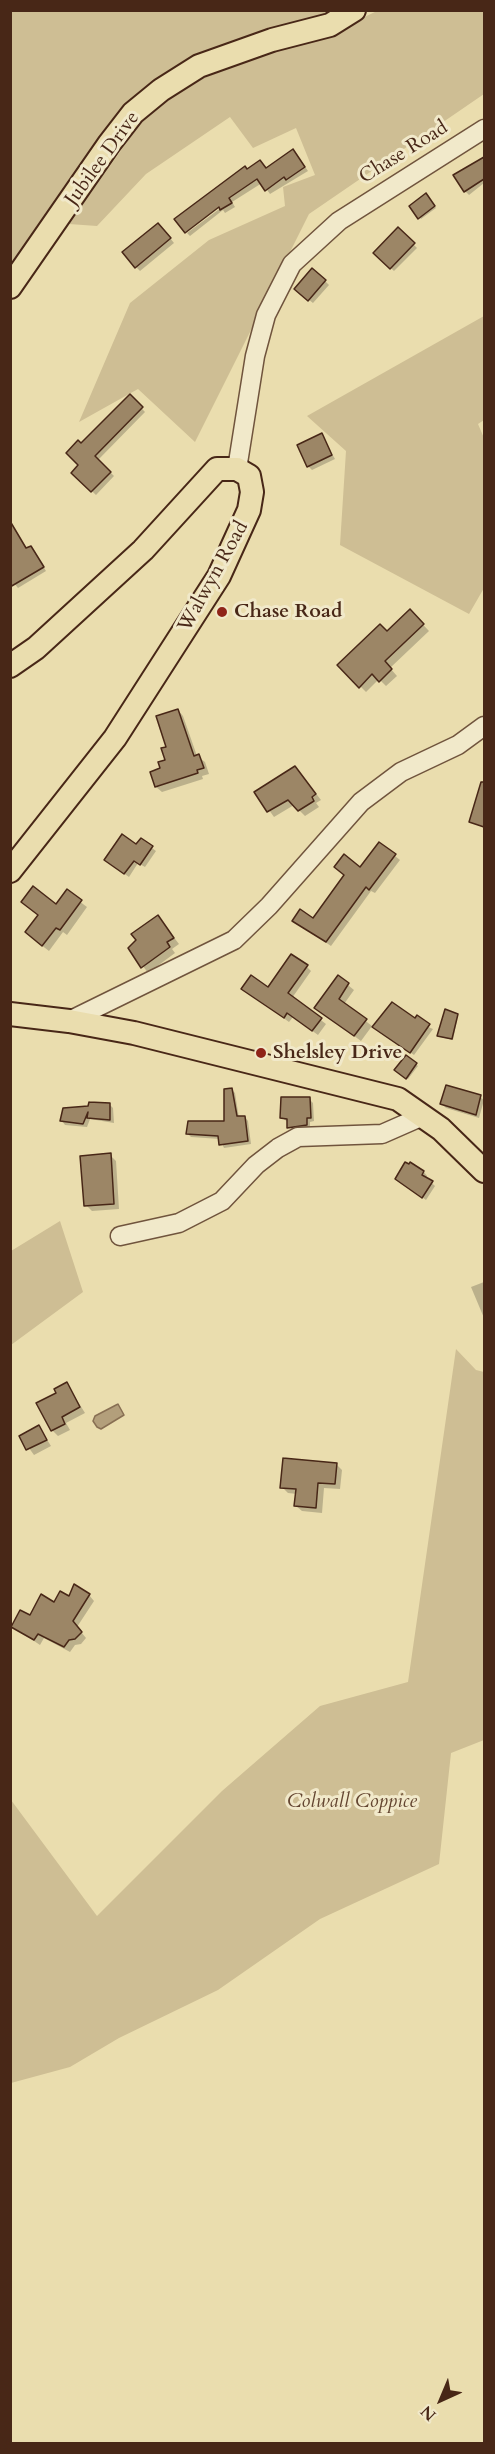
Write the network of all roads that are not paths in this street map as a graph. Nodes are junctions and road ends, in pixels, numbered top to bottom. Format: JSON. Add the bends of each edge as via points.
{"nodes":[{"id":1,"x":354,"y":10,"type":"edge"},
{"id":2,"x":484,"y":129,"type":"edge"},
{"id":3,"x":10,"y":287,"type":"edge"},
{"id":4,"x":237,"y":469,"type":"junction"},
{"id":5,"x":10,"y":666,"type":"edge"},
{"id":6,"x":484,"y":726,"type":"edge"},
{"id":7,"x":10,"y":871,"type":"edge"},
{"id":8,"x":10,"y":1014,"type":"edge"},
{"id":9,"x":69,"y":1021,"type":"junction"},
{"id":10,"x":423,"y":1116,"type":"junction"},
{"id":11,"x":484,"y":1171,"type":"edge"},
{"id":12,"x":120,"y":1236,"type":"dead end"}],
"edges":[{"from":1,"to":3,"type":"main road","name":"Jubilee Drive","via":[[330,25],[272,40],[199,66],[161,90],[133,113],[109,144]]},
{"from":2,"to":4,"type":"street","name":"Chase Road","via":[[339,221],[292,264],[266,315],[255,356]]},
{"from":4,"to":5,"type":"main road","via":[[217,470],[134,558],[36,648]]},
{"from":4,"to":7,"type":"main road","name":"Walwyn Road","via":[[249,476],[249,510],[219,576],[115,738]]},
{"from":6,"to":9,"type":"street","via":[[458,745],[401,771],[361,802],[234,940]]},
{"from":8,"to":9,"type":"main road"},
{"from":9,"to":10,"type":"main road","via":[[365,1089],[398,1099]]},
{"from":10,"to":11,"type":"main road"},
{"from":10,"to":12,"type":"street","via":[[382,1134],[298,1137],[256,1165],[222,1201],[179,1223]]}]}
